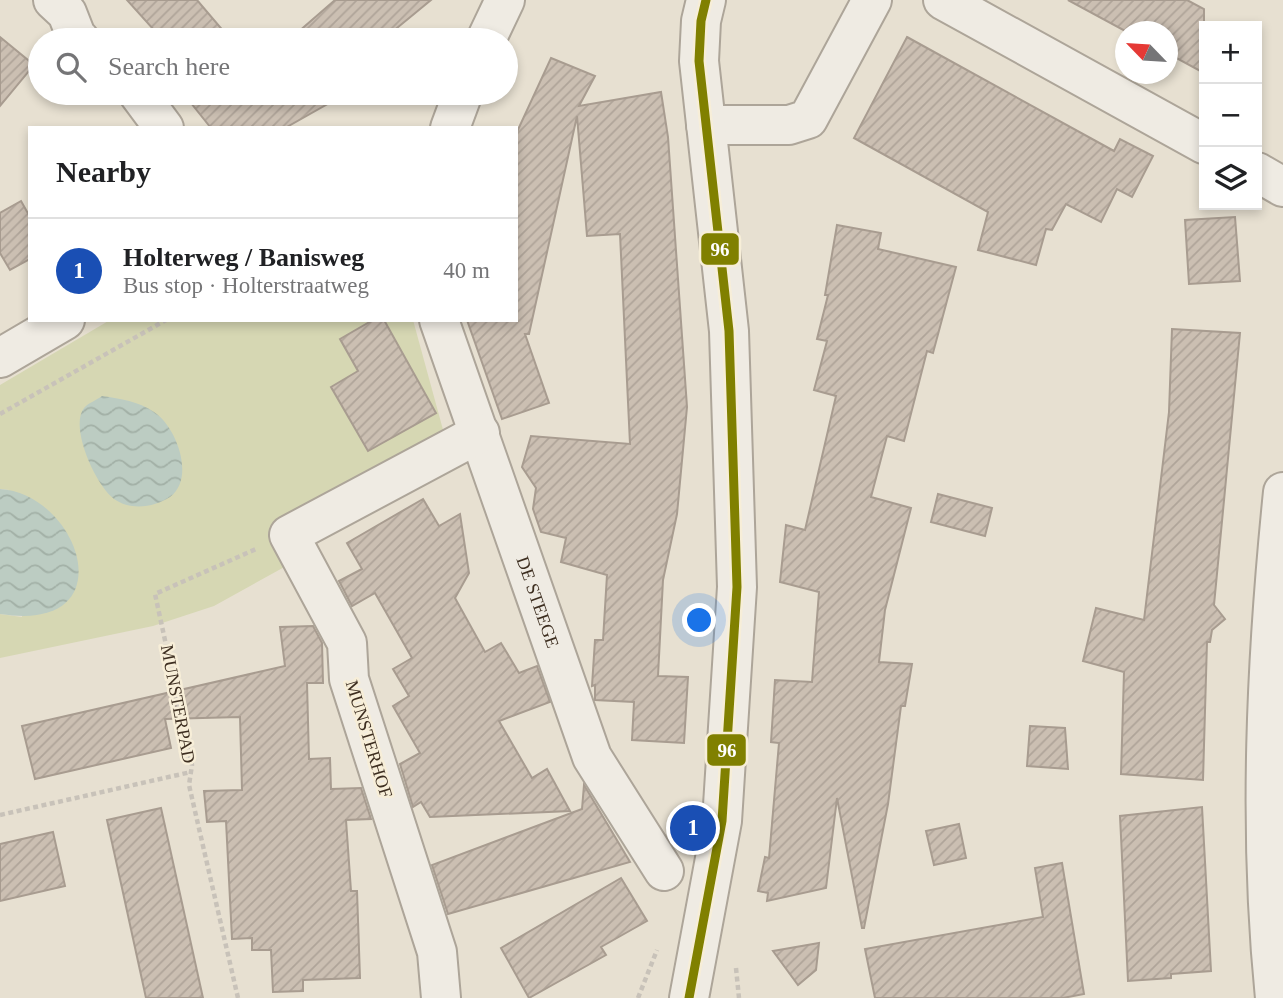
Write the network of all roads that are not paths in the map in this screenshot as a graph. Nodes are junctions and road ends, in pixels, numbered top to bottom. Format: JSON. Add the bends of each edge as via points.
{"nodes":[{"id":1,"x":53,"y":0,"type":"edge"},
{"id":2,"x":505,"y":0,"type":"edge"},
{"id":3,"x":706,"y":0,"type":"edge"},
{"id":4,"x":872,"y":0,"type":"edge"},
{"id":5,"x":943,"y":0,"type":"edge"},
{"id":6,"x":73,"y":28,"type":"edge"},
{"id":7,"x":492,"y":28,"type":"edge"},
{"id":8,"x":147,"y":105,"type":"edge"},
{"id":9,"x":459,"y":105,"type":"edge"},
{"id":10,"x":706,"y":125,"type":"junction"},
{"id":11,"x":163,"y":126,"type":"edge"},
{"id":12,"x":451,"y":126,"type":"edge"},
{"id":13,"x":1199,"y":141,"type":"edge"},
{"id":14,"x":1262,"y":175,"type":"edge"},
{"id":15,"x":1283,"y":187,"type":"edge"},
{"id":16,"x":62,"y":322,"type":"edge"},
{"id":17,"x":440,"y":322,"type":"edge"},
{"id":18,"x":0,"y":358,"type":"edge"},
{"id":19,"x":480,"y":433,"type":"junction"},
{"id":20,"x":1283,"y":492,"type":"edge"},
{"id":21,"x":1276,"y":632,"type":"edge"},
{"id":22,"x":685,"y":889,"type":"junction"},
{"id":23,"x":441,"y":998,"type":"edge"},
{"id":24,"x":689,"y":998,"type":"edge"},
{"id":25,"x":1275,"y":998,"type":"edge"}],
"edges":[{"from":1,"to":6,"type":"street","via":[[67,13]]},
{"from":2,"to":7,"type":"street"},
{"from":3,"to":10,"type":"street","via":[[699,61]]},
{"from":4,"to":10,"type":"street","via":[[808,118],[789,125]]},
{"from":5,"to":13,"type":"street"},
{"from":8,"to":11,"type":"street"},
{"from":9,"to":12,"type":"street"},
{"from":10,"to":22,"type":"street","via":[[729,331],[737,587],[722,821]]},
{"from":14,"to":15,"type":"street"},
{"from":16,"to":18,"type":"street"},
{"from":17,"to":19,"type":"street","name":"DE STEEGE"},
{"from":19,"to":22,"type":"street","name":"DE STEEGE","via":[[592,757]]},
{"from":19,"to":23,"type":"street","name":"MUNSTERHOF","via":[[289,535],[347,643],[349,679],[437,952]]},
{"from":20,"to":21,"type":"street"},
{"from":21,"to":25,"type":"street","via":[[1268,923]]},
{"from":22,"to":24,"type":"street"}]}
